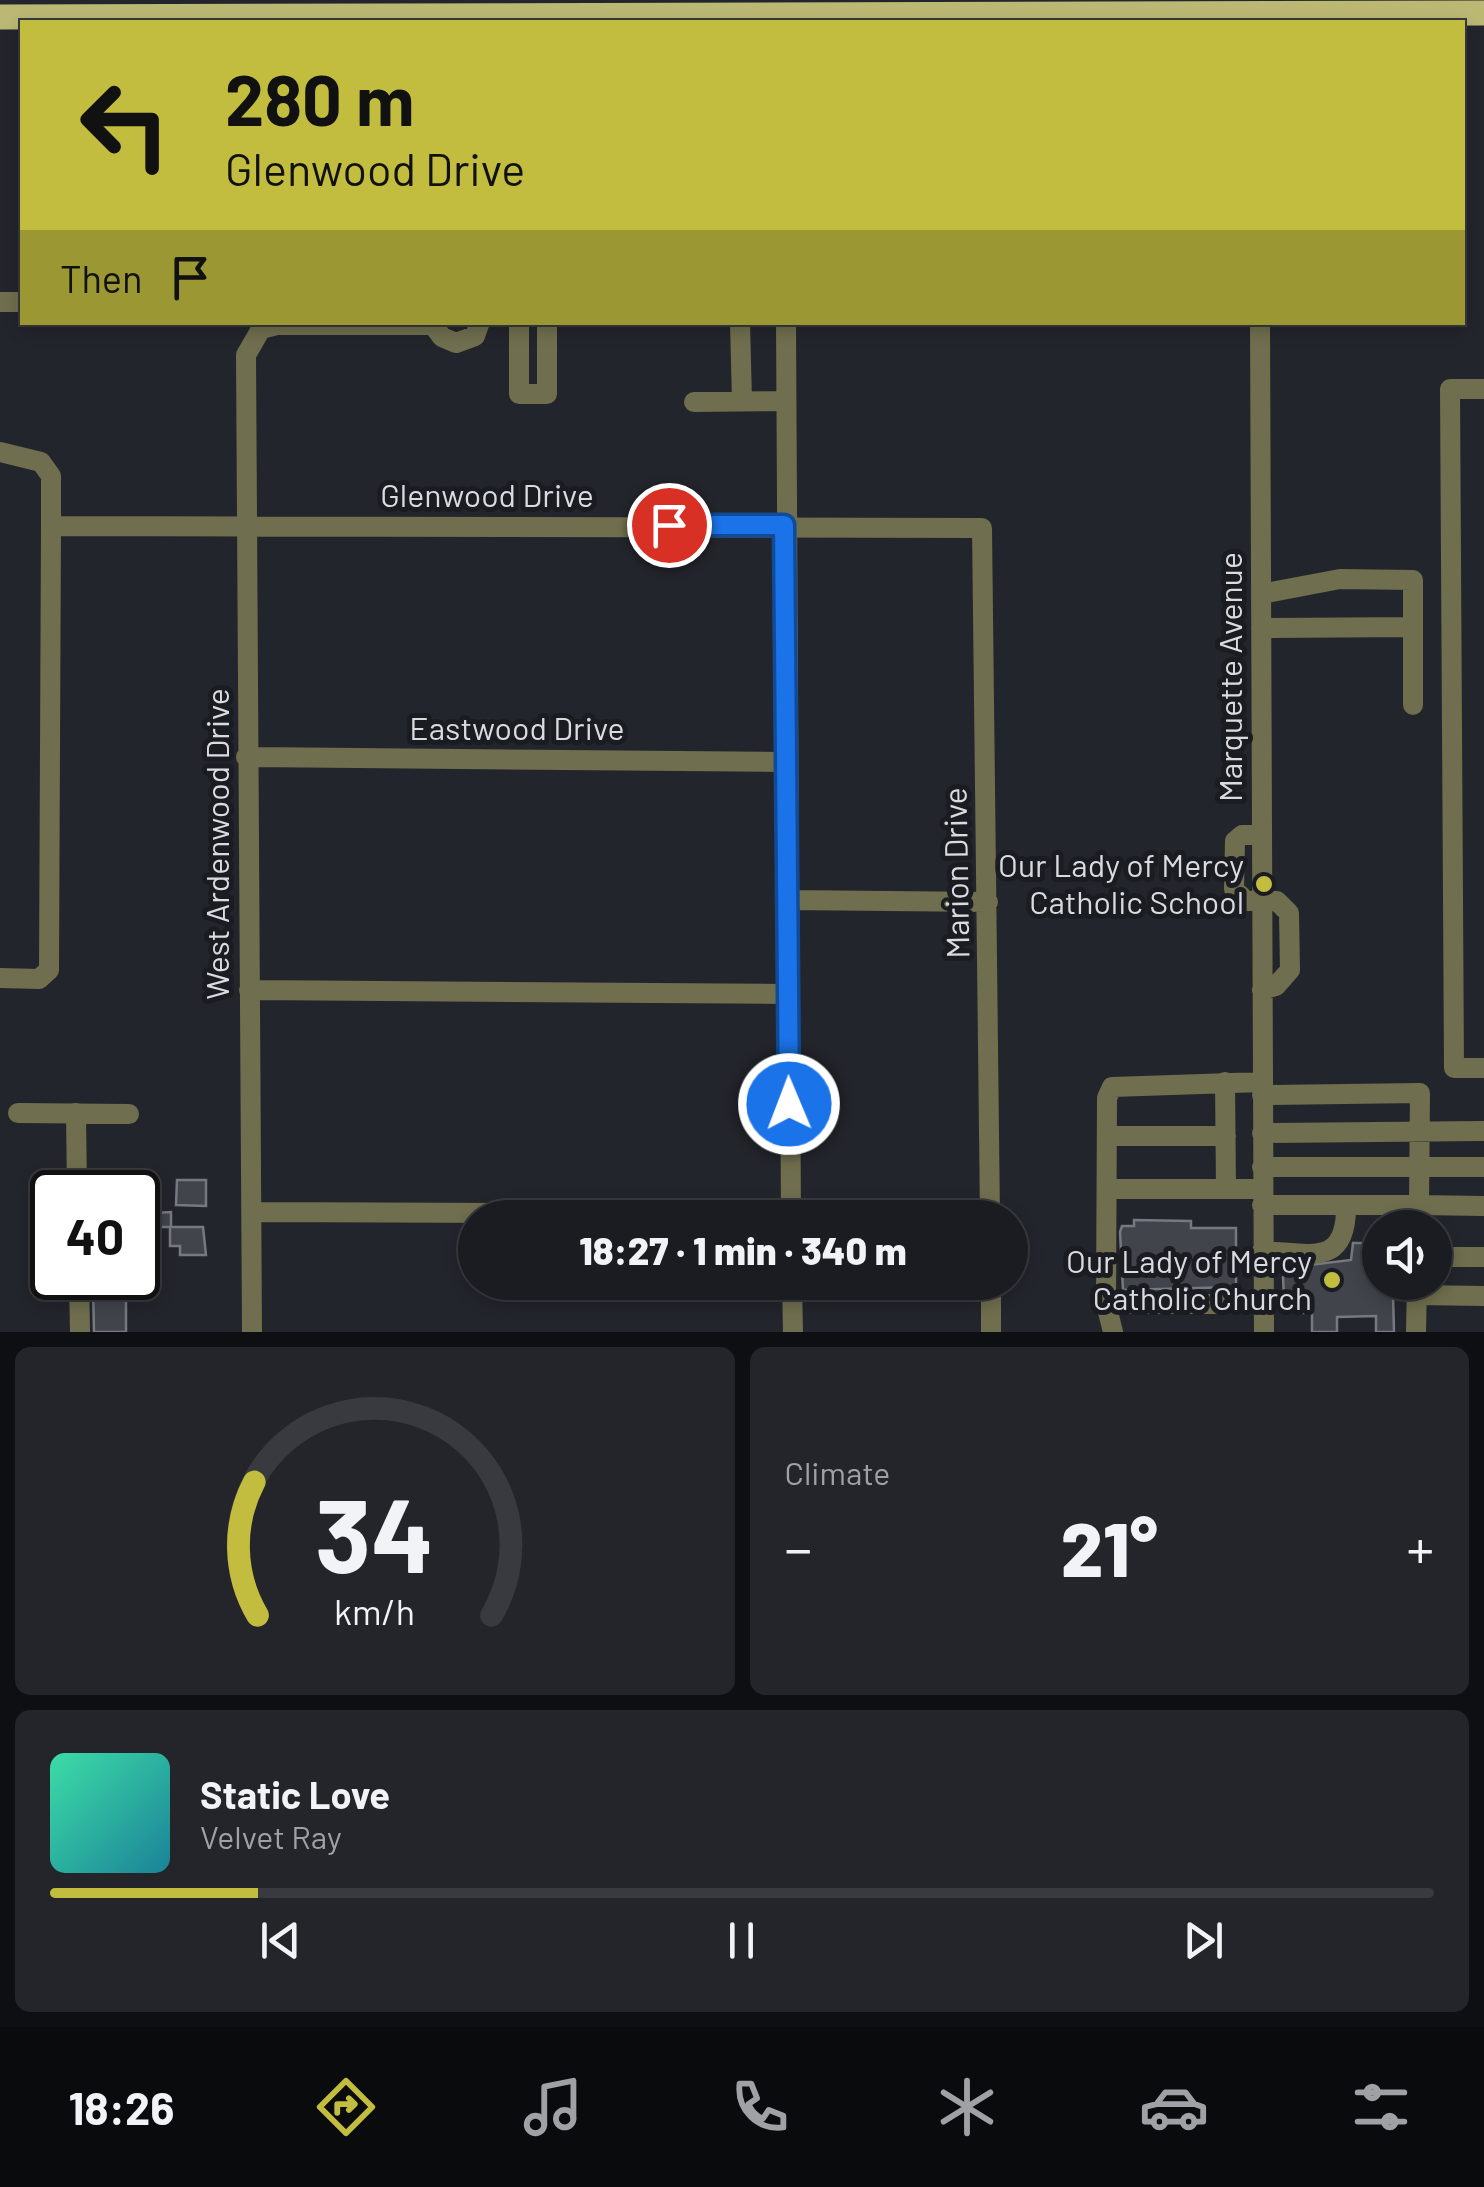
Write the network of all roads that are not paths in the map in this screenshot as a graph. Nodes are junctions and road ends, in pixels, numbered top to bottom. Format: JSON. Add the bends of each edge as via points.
{"nodes":[{"id":1,"x":1261,"y":12,"type":"edge"},
{"id":2,"x":1413,"y":12,"type":"edge"},
{"id":3,"x":485,"y":13,"type":"edge"},
{"id":4,"x":790,"y":13,"type":"edge"},
{"id":5,"x":1484,"y":13,"type":"edge"},
{"id":6,"x":0,"y":17,"type":"edge"},
{"id":7,"x":968,"y":18,"type":"edge"},
{"id":8,"x":1033,"y":18,"type":"edge"},
{"id":9,"x":1063,"y":18,"type":"edge"},
{"id":10,"x":1093,"y":18,"type":"edge"},
{"id":11,"x":1151,"y":18,"type":"edge"},
{"id":12,"x":1182,"y":18,"type":"edge"},
{"id":13,"x":158,"y":19,"type":"edge"},
{"id":14,"x":239,"y":19,"type":"edge"},
{"id":15,"x":399,"y":19,"type":"edge"},
{"id":16,"x":545,"y":19,"type":"edge"},
{"id":17,"x":625,"y":19,"type":"edge"},
{"id":18,"x":917,"y":19,"type":"edge"},
{"id":19,"x":304,"y":20,"type":"edge"},
{"id":20,"x":277,"y":325,"type":"edge"},
{"id":21,"x":434,"y":325,"type":"edge"},
{"id":22,"x":479,"y":325,"type":"edge"},
{"id":23,"x":519,"y":325,"type":"edge"},
{"id":24,"x":547,"y":325,"type":"edge"},
{"id":25,"x":740,"y":325,"type":"edge"},
{"id":26,"x":786,"y":325,"type":"edge"},
{"id":27,"x":1260,"y":325,"type":"edge"},
{"id":28,"x":1484,"y":388,"type":"edge"},
{"id":29,"x":742,"y":401,"type":"junction"},
{"id":30,"x":785,"y":401,"type":"junction"},
{"id":31,"x":694,"y":402,"type":"dead end"},
{"id":32,"x":0,"y":452,"type":"edge"},
{"id":33,"x":784,"y":525,"type":"junction"},
{"id":34,"x":51,"y":526,"type":"junction"},
{"id":35,"x":248,"y":528,"type":"junction"},
{"id":36,"x":982,"y":528,"type":"joint"},
{"id":37,"x":1261,"y":594,"type":"junction"},
{"id":38,"x":1413,"y":626,"type":"junction"},
{"id":39,"x":1261,"y":628,"type":"junction"},
{"id":40,"x":1413,"y":705,"type":"dead end"},
{"id":41,"x":246,"y":757,"type":"junction"},
{"id":42,"x":787,"y":762,"type":"junction"},
{"id":43,"x":788,"y":900,"type":"junction"},
{"id":44,"x":988,"y":902,"type":"junction"},
{"id":45,"x":0,"y":978,"type":"edge"},
{"id":46,"x":249,"y":990,"type":"junction"},
{"id":47,"x":787,"y":994,"type":"junction"},
{"id":48,"x":1484,"y":1068,"type":"edge"},
{"id":49,"x":1226,"y":1082,"type":"junction"},
{"id":50,"x":1262,"y":1089,"type":"junction"},
{"id":51,"x":18,"y":1113,"type":"dead end"},
{"id":52,"x":76,"y":1114,"type":"junction"},
{"id":53,"x":129,"y":1114,"type":"dead end"},
{"id":54,"x":1420,"y":1130,"type":"junction"},
{"id":55,"x":1484,"y":1131,"type":"edge"},
{"id":56,"x":1262,"y":1133,"type":"junction"},
{"id":57,"x":1108,"y":1136,"type":"junction"},
{"id":58,"x":1226,"y":1136,"type":"junction"},
{"id":59,"x":1419,"y":1167,"type":"junction"},
{"id":60,"x":1484,"y":1168,"type":"edge"},
{"id":61,"x":77,"y":1170,"type":"edge"},
{"id":62,"x":1262,"y":1187,"type":"junction"},
{"id":63,"x":1226,"y":1189,"type":"junction"},
{"id":64,"x":1108,"y":1190,"type":"junction"},
{"id":65,"x":791,"y":1200,"type":"edge"},
{"id":66,"x":990,"y":1200,"type":"edge"},
{"id":67,"x":1346,"y":1205,"type":"junction"},
{"id":68,"x":1419,"y":1206,"type":"junction"},
{"id":69,"x":1484,"y":1206,"type":"edge"},
{"id":70,"x":1419,"y":1210,"type":"edge"},
{"id":71,"x":252,"y":1212,"type":"junction"},
{"id":72,"x":458,"y":1214,"type":"edge"},
{"id":73,"x":1262,"y":1252,"type":"junction"},
{"id":74,"x":1452,"y":1256,"type":"edge"},
{"id":75,"x":1484,"y":1257,"type":"edge"},
{"id":76,"x":1452,"y":1293,"type":"edge"},
{"id":77,"x":1484,"y":1296,"type":"edge"},
{"id":78,"x":79,"y":1300,"type":"edge"},
{"id":79,"x":792,"y":1300,"type":"edge"},
{"id":80,"x":990,"y":1300,"type":"edge"},
{"id":81,"x":1417,"y":1300,"type":"edge"},
{"id":82,"x":1106,"y":1304,"type":"junction"},
{"id":83,"x":1218,"y":1304,"type":"dead end"},
{"id":84,"x":80,"y":1332,"type":"edge"},
{"id":85,"x":252,"y":1332,"type":"edge"},
{"id":86,"x":793,"y":1332,"type":"edge"},
{"id":87,"x":991,"y":1332,"type":"edge"},
{"id":88,"x":1113,"y":1332,"type":"edge"},
{"id":89,"x":1264,"y":1332,"type":"edge"},
{"id":90,"x":1416,"y":1332,"type":"edge"}],
"edges":[{"from":1,"to":2,"type":"main road"},
{"from":1,"to":12,"type":"main road"},
{"from":2,"to":5,"type":"main road"},
{"from":3,"to":15,"type":"main road"},
{"from":3,"to":16,"type":"main road"},
{"from":4,"to":17,"type":"main road"},
{"from":4,"to":18,"type":"main road"},
{"from":6,"to":13,"type":"main road"},
{"from":7,"to":8,"type":"main road"},
{"from":7,"to":18,"type":"main road"},
{"from":8,"to":9,"type":"main road"},
{"from":9,"to":10,"type":"main road"},
{"from":10,"to":11,"type":"main road"},
{"from":11,"to":12,"type":"main road"},
{"from":13,"to":14,"type":"main road"},
{"from":14,"to":19,"type":"main road"},
{"from":15,"to":19,"type":"main road"},
{"from":16,"to":17,"type":"main road"},
{"from":20,"to":35,"type":"street","name":"West Ardenwood Drive","via":[[261,329],[246,355]]},
{"from":21,"to":22,"type":"street","via":[[456,343],[475,336]]},
{"from":23,"to":24,"type":"street","via":[[518,394],[547,394]]},
{"from":25,"to":29,"type":"street"},
{"from":26,"to":30,"type":"street"},
{"from":27,"to":37,"type":"street","name":"Marquette Avenue"},
{"from":28,"to":48,"type":"street","via":[[1450,389],[1454,1068]]},
{"from":29,"to":30,"type":"street"},
{"from":29,"to":31,"type":"street"},
{"from":30,"to":33,"type":"street"},
{"from":32,"to":34,"type":"street","via":[[41,462],[51,476]]},
{"from":33,"to":35,"type":"street","name":"Glenwood Drive"},
{"from":33,"to":36,"type":"street","name":"Glenwood Drive"},
{"from":33,"to":42,"type":"street"},
{"from":34,"to":35,"type":"street","name":"Glenwood Drive"},
{"from":34,"to":45,"type":"street","via":[[48,970],[39,979]]},
{"from":35,"to":41,"type":"street","name":"West Ardenwood Drive"},
{"from":36,"to":44,"type":"street","name":"Marion Drive"},
{"from":37,"to":38,"type":"street","via":[[1340,579],[1413,580]]},
{"from":37,"to":39,"type":"street","name":"Marquette Avenue"},
{"from":38,"to":39,"type":"street"},
{"from":38,"to":40,"type":"street"},
{"from":39,"to":50,"type":"street","name":"Marquette Avenue"},
{"from":41,"to":42,"type":"street","name":"Eastwood Drive"},
{"from":41,"to":46,"type":"street","name":"West Ardenwood Drive"},
{"from":42,"to":43,"type":"street"},
{"from":43,"to":44,"type":"street"},
{"from":43,"to":47,"type":"street"},
{"from":44,"to":66,"type":"street","name":"Marion Drive"},
{"from":46,"to":47,"type":"street"},
{"from":46,"to":71,"type":"street","name":"West Ardenwood Drive"},
{"from":47,"to":65,"type":"street"},
{"from":49,"to":50,"type":"street"},
{"from":49,"to":57,"type":"street","via":[[1112,1086]]},
{"from":49,"to":58,"type":"street"},
{"from":50,"to":54,"type":"street","via":[[1420,1093]]},
{"from":50,"to":56,"type":"street","name":"Marquette Avenue"},
{"from":51,"to":52,"type":"street"},
{"from":52,"to":53,"type":"street"},
{"from":52,"to":61,"type":"street"},
{"from":54,"to":55,"type":"street"},
{"from":54,"to":56,"type":"street"},
{"from":54,"to":59,"type":"street"},
{"from":56,"to":62,"type":"street","name":"Marquette Avenue"},
{"from":57,"to":58,"type":"street"},
{"from":57,"to":64,"type":"street"},
{"from":58,"to":63,"type":"street"},
{"from":59,"to":60,"type":"street"},
{"from":59,"to":62,"type":"street"},
{"from":59,"to":68,"type":"street"},
{"from":62,"to":63,"type":"street"},
{"from":62,"to":67,"type":"street"},
{"from":62,"to":73,"type":"street","name":"Marquette Avenue"},
{"from":63,"to":64,"type":"street"},
{"from":64,"to":82,"type":"street"},
{"from":67,"to":68,"type":"street"},
{"from":67,"to":73,"type":"street","via":[[1347,1232],[1337,1248]]},
{"from":68,"to":69,"type":"street"},
{"from":68,"to":70,"type":"street"},
{"from":71,"to":72,"type":"street"},
{"from":71,"to":85,"type":"street","name":"West Ardenwood Drive"},
{"from":73,"to":89,"type":"street","name":"Marquette Avenue"},
{"from":74,"to":75,"type":"street"},
{"from":76,"to":77,"type":"street"},
{"from":78,"to":84,"type":"street"},
{"from":79,"to":86,"type":"street"},
{"from":80,"to":87,"type":"street"},
{"from":81,"to":90,"type":"street"},
{"from":82,"to":83,"type":"street"},
{"from":82,"to":88,"type":"street"}]}
